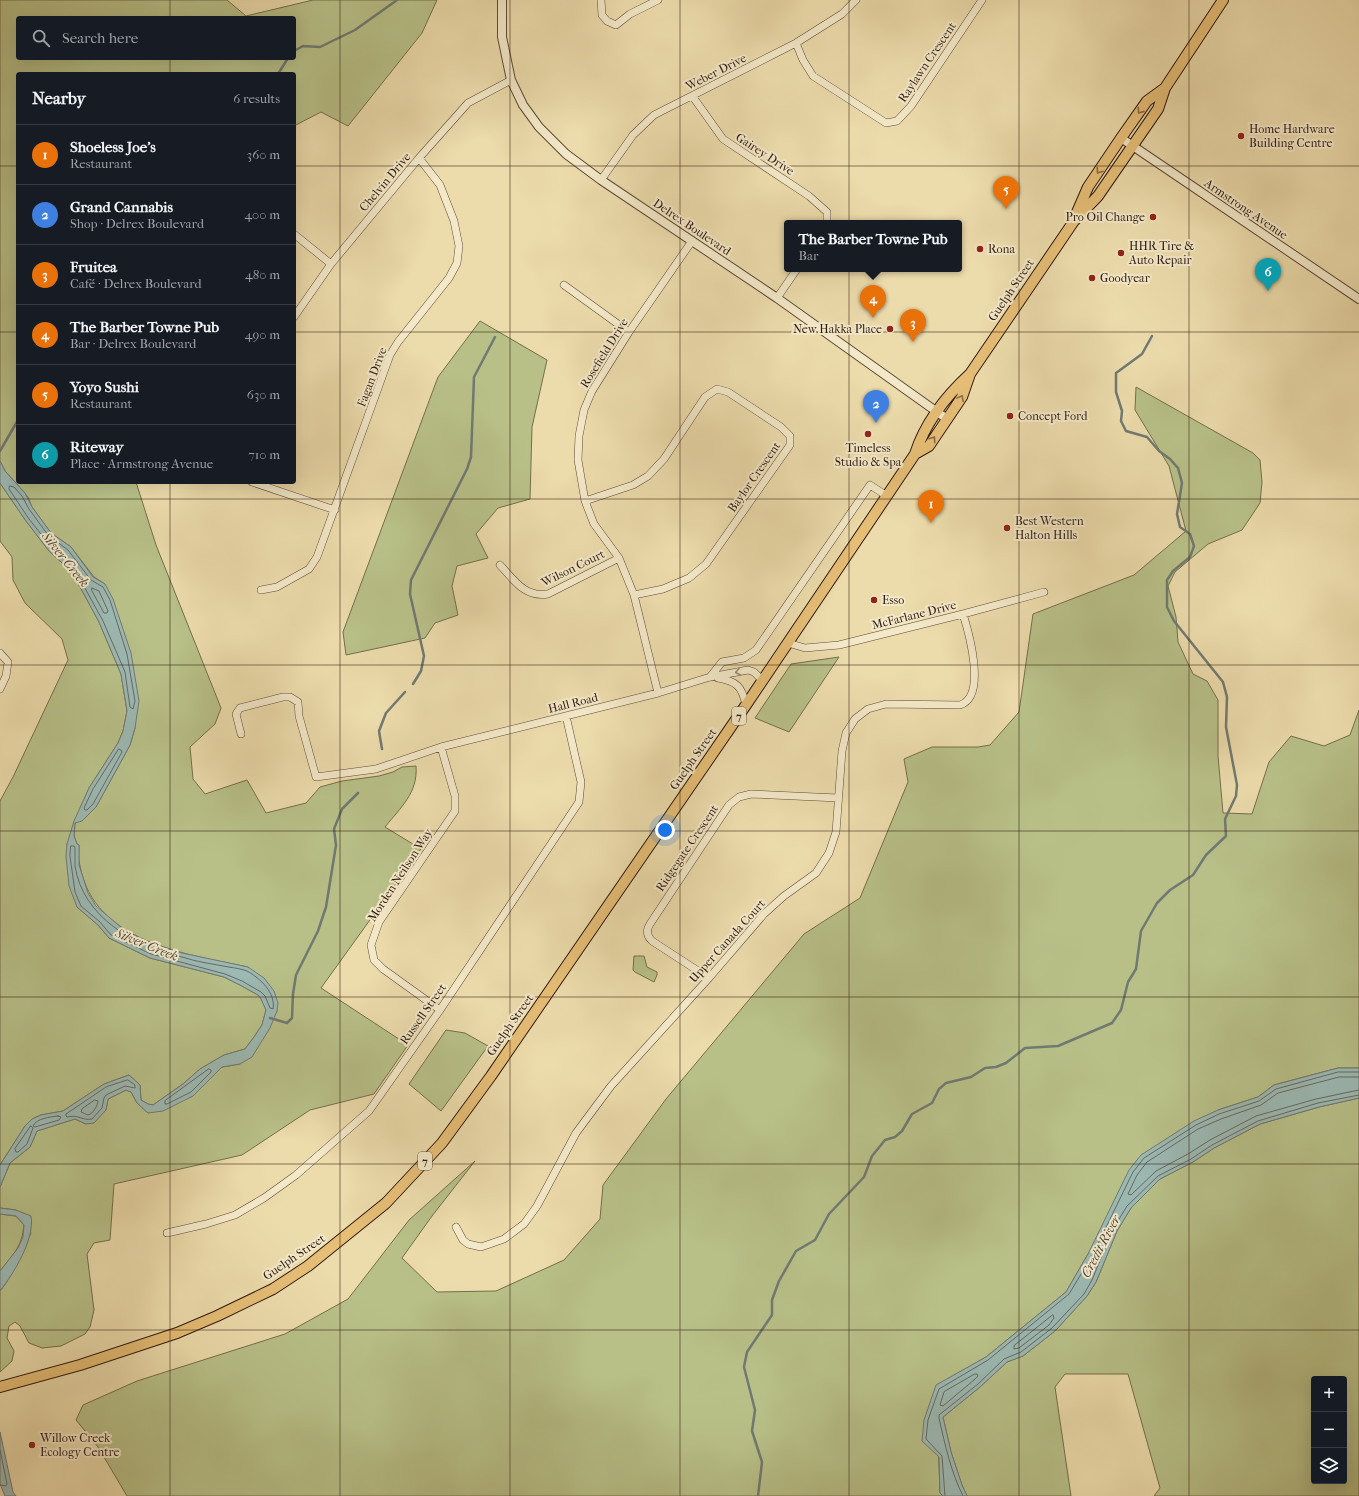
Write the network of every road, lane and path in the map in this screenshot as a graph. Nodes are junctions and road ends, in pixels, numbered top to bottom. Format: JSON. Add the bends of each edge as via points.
{"nodes":[{"id":1,"x":502,"y":0,"type":"edge"},
{"id":2,"x":601,"y":0,"type":"edge"},
{"id":3,"x":658,"y":0,"type":"edge"},
{"id":4,"x":856,"y":0,"type":"edge"},
{"id":5,"x":982,"y":0,"type":"edge"},
{"id":6,"x":1223,"y":0,"type":"edge"},
{"id":7,"x":796,"y":43,"type":"junction"},
{"id":8,"x":511,"y":80,"type":"junction"},
{"id":9,"x":1165,"y":88,"type":"junction"},
{"id":10,"x":693,"y":96,"type":"junction"},
{"id":11,"x":1121,"y":138,"type":"junction"},
{"id":12,"x":1132,"y":146,"type":"junction"},
{"id":13,"x":419,"y":158,"type":"junction"},
{"id":14,"x":601,"y":180,"type":"junction"},
{"id":15,"x":827,"y":220,"type":"edge"},
{"id":16,"x":1074,"y":221,"type":"junction"},
{"id":17,"x":296,"y":236,"type":"edge"},
{"id":18,"x":692,"y":240,"type":"junction"},
{"id":19,"x":331,"y":264,"type":"junction"},
{"id":20,"x":795,"y":272,"type":"edge"},
{"id":21,"x":564,"y":285,"type":"dead end"},
{"id":22,"x":777,"y":298,"type":"junction"},
{"id":23,"x":1359,"y":299,"type":"edge"},
{"id":24,"x":296,"y":314,"type":"edge"},
{"id":25,"x":629,"y":332,"type":"junction"},
{"id":26,"x":970,"y":374,"type":"junction"},
{"id":27,"x":937,"y":412,"type":"junction"},
{"id":28,"x":947,"y":419,"type":"junction"},
{"id":29,"x":915,"y":454,"type":"junction"},
{"id":30,"x":258,"y":484,"type":"edge"},
{"id":31,"x":887,"y":496,"type":"junction"},
{"id":32,"x":585,"y":501,"type":"junction"},
{"id":33,"x":335,"y":510,"type":"junction"},
{"id":34,"x":618,"y":558,"type":"junction"},
{"id":35,"x":500,"y":565,"type":"dead end"},
{"id":36,"x":261,"y":590,"type":"dead end"},
{"id":37,"x":1044,"y":592,"type":"dead end"},
{"id":38,"x":634,"y":595,"type":"junction"},
{"id":39,"x":964,"y":614,"type":"junction"},
{"id":40,"x":788,"y":643,"type":"junction"},
{"id":41,"x":0,"y":653,"type":"edge"},
{"id":42,"x":710,"y":677,"type":"junction"},
{"id":43,"x":762,"y":680,"type":"junction"},
{"id":44,"x":0,"y":689,"type":"edge"},
{"id":45,"x":658,"y":693,"type":"junction"},
{"id":46,"x":746,"y":705,"type":"junction"},
{"id":47,"x":566,"y":716,"type":"junction"},
{"id":48,"x":242,"y":734,"type":"dead end"},
{"id":49,"x":441,"y":748,"type":"junction"},
{"id":50,"x":838,"y":798,"type":"junction"},
{"id":51,"x":709,"y":978,"type":"junction"},
{"id":52,"x":440,"y":1010,"type":"junction"},
{"id":53,"x":456,"y":1227,"type":"dead end"},
{"id":54,"x":167,"y":1232,"type":"dead end"},
{"id":55,"x":2,"y":1387,"type":"edge"}],
"edges":[{"from":1,"to":8,"type":"street","name":"Delrex Boulevard","via":[[502,37]]},
{"from":2,"to":3,"type":"street","via":[[602,16],[607,22],[616,25],[630,14]]},
{"from":4,"to":7,"type":"street","name":"Weber Drive","via":[[842,14]]},
{"from":5,"to":7,"type":"street","name":"Raylawn Crescent","via":[[911,106],[897,122],[886,123],[814,76]]},
{"from":6,"to":9,"type":"main road","name":"Guelph Street"},
{"from":7,"to":10,"type":"street","name":"Weber Drive"},
{"from":8,"to":13,"type":"street","name":"Chelvin Drive","via":[[468,103]]},
{"from":8,"to":14,"type":"street","name":"Delrex Boulevard","via":[[523,105],[539,127],[566,154]]},
{"from":9,"to":11,"type":"main road","name":"Guelph Street","one_way":true,"via":[[1147,101]]},
{"from":9,"to":12,"type":"main road","name":"Guelph Street","via":[[1158,109]]},
{"from":10,"to":14,"type":"street","name":"Weber Drive","via":[[654,115],[633,134]]},
{"from":10,"to":15,"type":"street","name":"Gairey Drive","via":[[723,139],[809,196],[827,212]]},
{"from":11,"to":12,"type":"street","name":"Armstrong Avenue"},
{"from":11,"to":16,"type":"main road","name":"Guelph Street","one_way":true,"via":[[1088,187]]},
{"from":12,"to":16,"type":"main road","name":"Guelph Street","via":[[1098,196]]},
{"from":12,"to":23,"type":"street","name":"Armstrong Avenue"},
{"from":13,"to":19,"type":"street","name":"Chelvin Drive"},
{"from":13,"to":33,"type":"street","name":"Fagan Drive","via":[[440,185],[454,220],[459,246],[457,263],[449,278],[390,355]]},
{"from":14,"to":18,"type":"street","name":"Delrex Boulevard"},
{"from":16,"to":26,"type":"main road","name":"Guelph Street"},
{"from":17,"to":19,"type":"street"},
{"from":18,"to":22,"type":"street","name":"Delrex Boulevard"},
{"from":18,"to":25,"type":"street","name":"Rosefield Drive"},
{"from":19,"to":24,"type":"street","name":"Chelvin Drive"},
{"from":20,"to":22,"type":"street"},
{"from":21,"to":25,"type":"street"},
{"from":22,"to":27,"type":"street","name":"Delrex Boulevard"},
{"from":25,"to":32,"type":"street","name":"Rosefield Drive","via":[[592,391],[584,410],[578,460]]},
{"from":26,"to":27,"type":"main road","name":"Guelph Street","via":[[953,390]]},
{"from":28,"to":26,"type":"main road","name":"Guelph Street","one_way":true,"via":[[962,397]]},
{"from":27,"to":28,"type":"street","name":"Delrex Boulevard"},
{"from":27,"to":29,"type":"main road","name":"Guelph Street","via":[[920,439]]},
{"from":29,"to":28,"type":"main road","name":"Guelph Street","one_way":true,"via":[[928,446]]},
{"from":29,"to":31,"type":"main road","name":"Guelph Street"},
{"from":30,"to":33,"type":"street"},
{"from":31,"to":40,"type":"main road","name":"Guelph Street"},
{"from":31,"to":42,"type":"street","via":[[870,485],[756,650],[744,658],[722,662]]},
{"from":32,"to":34,"type":"street","name":"Rosefield Drive","via":[[594,524]]},
{"from":32,"to":38,"type":"street","name":"Baylor Crescent","via":[[633,485],[648,476],[664,459],[705,397],[717,389],[728,392],[781,427],[790,436],[790,445],[706,564],[689,578],[663,589]]},
{"from":33,"to":36,"type":"street","name":"Fagan Drive","via":[[317,557],[309,569],[277,587]]},
{"from":34,"to":35,"type":"street","name":"Wilson Court","via":[[540,596],[525,591]]},
{"from":34,"to":38,"type":"street","name":"Rosefield Drive"},
{"from":37,"to":39,"type":"street","name":"McFarlane Drive"},
{"from":38,"to":45,"type":"street","name":"Rosefield Drive"},
{"from":39,"to":40,"type":"street","name":"McFarlane Drive","via":[[839,644],[805,648]]},
{"from":39,"to":50,"type":"street","name":"Upper Canada Court","via":[[973,654],[973,692],[970,698],[960,705],[886,704],[861,713],[850,726],[844,741]]},
{"from":40,"to":43,"type":"main road","name":"Guelph Street"},
{"from":41,"to":44,"type":"street","via":[[8,662],[6,676]]},
{"from":43,"to":42,"type":"street","name":"Hall Road","one_way":true,"via":[[748,670]]},
{"from":42,"to":45,"type":"street","name":"Hall Road"},
{"from":42,"to":46,"type":"street","via":[[727,679],[737,684],[744,693]]},
{"from":43,"to":46,"type":"main road","name":"Guelph Street","number":"7"},
{"from":45,"to":47,"type":"street","name":"Hall Road"},
{"from":46,"to":55,"type":"main road","name":"Guelph Street","number":"7","via":[[491,1076],[442,1143],[386,1203],[308,1266],[273,1289],[217,1316],[177,1333]]},
{"from":47,"to":49,"type":"street","name":"Hall Road"},
{"from":47,"to":52,"type":"street","name":"Russell Street","via":[[581,782],[579,802]]},
{"from":48,"to":49,"type":"street","name":"Hall Road","via":[[236,714],[240,708],[290,697],[298,702],[299,716],[316,776],[376,769]]},
{"from":49,"to":52,"type":"street","name":"Morden Neilson Way","via":[[455,796],[455,811],[380,922],[371,945],[374,960],[383,969]]},
{"from":50,"to":51,"type":"street","name":"Upper Canada Court","via":[[836,832],[829,853],[820,867],[764,914]]},
{"from":50,"to":51,"type":"street","name":"Ridgegate Crescent","via":[[751,794],[739,797],[729,805],[647,931],[652,941]]},
{"from":51,"to":53,"type":"street","name":"Upper Canada Court","via":[[611,1086],[576,1133],[537,1206],[524,1224],[504,1239],[481,1247],[468,1244]]},
{"from":52,"to":54,"type":"street","name":"Russell Street","via":[[369,1111],[296,1175],[236,1215]]}]}
